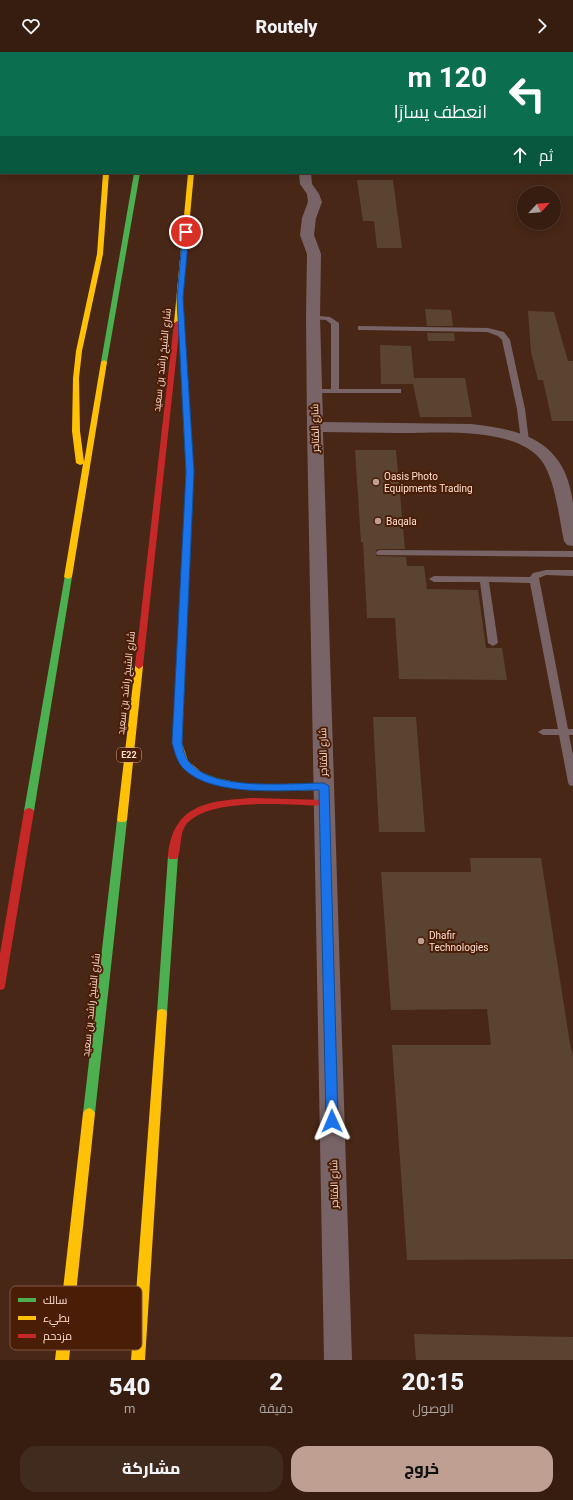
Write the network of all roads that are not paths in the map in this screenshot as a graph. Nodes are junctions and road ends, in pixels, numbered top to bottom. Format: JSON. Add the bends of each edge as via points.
{"nodes":[{"id":1,"x":106,"y":174,"type":"edge"},
{"id":2,"x":137,"y":174,"type":"edge"},
{"id":3,"x":191,"y":174,"type":"edge"},
{"id":4,"x":305,"y":174,"type":"edge"},
{"id":5,"x":198,"y":202,"type":"dead end"},
{"id":6,"x":181,"y":276,"type":"junction"},
{"id":7,"x":180,"y":298,"type":"junction"},
{"id":8,"x":313,"y":317,"type":"junction"},
{"id":9,"x":361,"y":328,"type":"dead end"},
{"id":10,"x":314,"y":391,"type":"junction"},
{"id":11,"x":335,"y":391,"type":"junction"},
{"id":12,"x":398,"y":391,"type":"dead end"},
{"id":13,"x":315,"y":427,"type":"junction"},
{"id":14,"x":525,"y":441,"type":"junction"},
{"id":15,"x":83,"y":486,"type":"junction"},
{"id":16,"x":573,"y":541,"type":"edge"},
{"id":17,"x":380,"y":553,"type":"dead end"},
{"id":18,"x":573,"y":554,"type":"edge"},
{"id":19,"x":573,"y":573,"type":"edge"},
{"id":20,"x":434,"y":579,"type":"dead end"},
{"id":21,"x":484,"y":580,"type":"junction"},
{"id":22,"x":534,"y":580,"type":"junction"},
{"id":23,"x":493,"y":643,"type":"dead end"},
{"id":24,"x":542,"y":732,"type":"dead end"},
{"id":25,"x":568,"y":732,"type":"edge"},
{"id":26,"x":573,"y":782,"type":"edge"},
{"id":27,"x":324,"y":795,"type":"junction"},
{"id":28,"x":0,"y":986,"type":"edge"},
{"id":29,"x":71,"y":1286,"type":"edge"},
{"id":30,"x":142,"y":1302,"type":"edge"},
{"id":31,"x":64,"y":1350,"type":"edge"},
{"id":32,"x":139,"y":1350,"type":"edge"},
{"id":33,"x":63,"y":1360,"type":"edge"},
{"id":34,"x":138,"y":1360,"type":"edge"},
{"id":35,"x":338,"y":1360,"type":"edge"}],
"edges":[{"from":1,"to":15,"type":"highway","via":[[100,254],[76,378],[76,431]]},
{"from":2,"to":15,"type":"highway"},
{"from":3,"to":6,"type":"highway","name":"شارع الشيخ راشد بن سعيد","number":"E22"},
{"from":4,"to":8,"type":"street","name":"شارع المُتاجر","via":[[306,184],[315,202],[307,234],[314,254]]},
{"from":5,"to":6,"type":"highway"},
{"from":6,"to":7,"type":"highway","name":"شارع الشيخ راشد بن سعيد","number":"E22"},
{"from":7,"to":27,"type":"highway","via":[[190,472],[177,743],[180,757],[189,768],[203,778],[219,783]]},
{"from":7,"to":29,"type":"highway","name":"شارع الشيخ راشد بن سعيد","number":"E22"},
{"from":8,"to":10,"type":"street","name":"شارع المُتاجر"},
{"from":8,"to":11,"type":"lane","via":[[326,318],[334,323]]},
{"from":9,"to":14,"type":"lane","via":[[488,330],[504,337],[521,409]]},
{"from":10,"to":11,"type":"lane"},
{"from":10,"to":13,"type":"street","name":"شارع المُتاجر"},
{"from":11,"to":12,"type":"lane"},
{"from":13,"to":14,"type":"street","via":[[482,429]]},
{"from":13,"to":27,"type":"street","name":"شارع المُتاجر"},
{"from":14,"to":16,"type":"street","via":[[536,447],[553,463]]},
{"from":15,"to":28,"type":"highway"},
{"from":17,"to":18,"type":"lane"},
{"from":19,"to":22,"type":"lane","via":[[540,573]]},
{"from":20,"to":21,"type":"lane"},
{"from":21,"to":22,"type":"lane"},
{"from":21,"to":23,"type":"lane"},
{"from":22,"to":25,"type":"lane"},
{"from":24,"to":25,"type":"lane"},
{"from":25,"to":26,"type":"lane"},
{"from":27,"to":30,"type":"highway","via":[[208,806],[190,815],[180,827],[174,842]]},
{"from":27,"to":35,"type":"street","name":"شارع المُتاجر"},
{"from":31,"to":33,"type":"highway","name":"شارع الشيخ راشد بن سعيد","number":"E22"},
{"from":32,"to":34,"type":"highway"}]}
